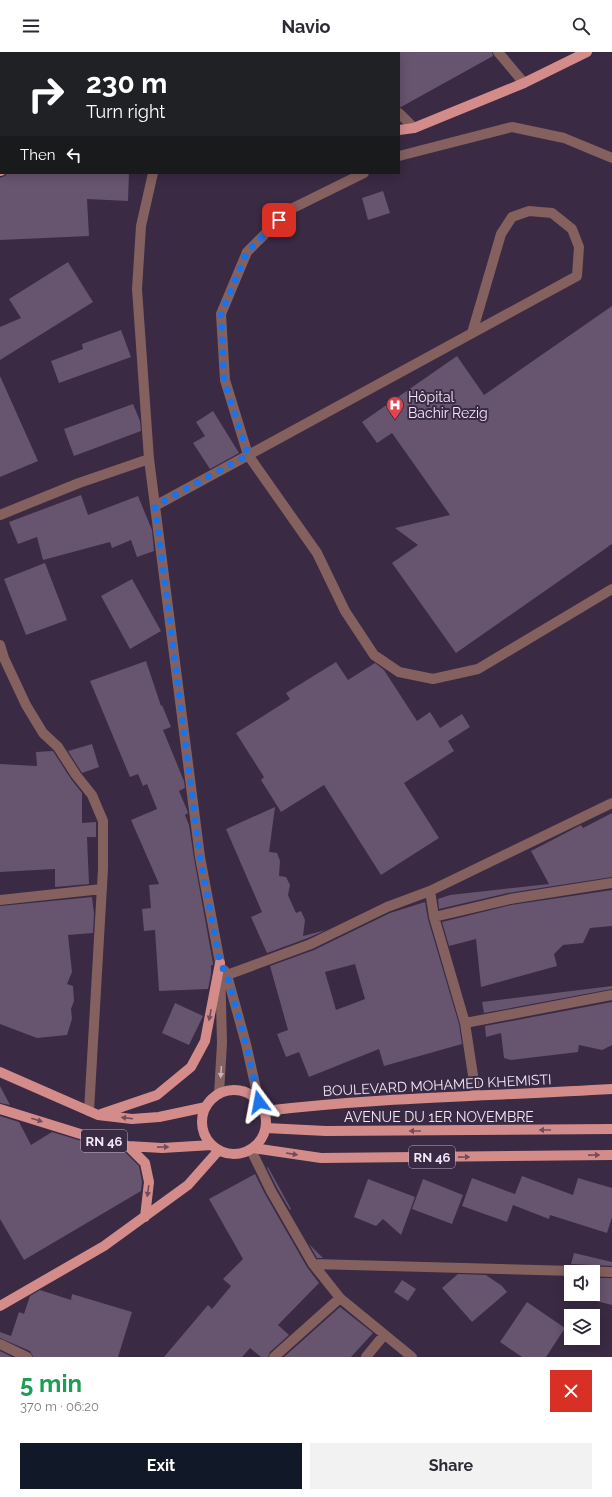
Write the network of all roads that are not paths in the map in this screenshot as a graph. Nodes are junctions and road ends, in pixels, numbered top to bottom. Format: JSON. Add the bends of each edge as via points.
{"nodes":[{"id":1,"x":498,"y":52,"type":"edge"},
{"id":2,"x":587,"y":52,"type":"edge"},
{"id":3,"x":524,"y":82,"type":"junction"},
{"id":4,"x":400,"y":114,"type":"edge"},
{"id":5,"x":414,"y":128,"type":"junction"},
{"id":6,"x":400,"y":130,"type":"edge"},
{"id":7,"x":400,"y":156,"type":"edge"},
{"id":8,"x":612,"y":158,"type":"edge"},
{"id":9,"x":153,"y":174,"type":"edge"},
{"id":10,"x":362,"y":174,"type":"edge"},
{"id":11,"x":472,"y":333,"type":"junction"},
{"id":12,"x":248,"y":455,"type":"junction"},
{"id":13,"x":149,"y":459,"type":"junction"},
{"id":14,"x":155,"y":506,"type":"junction"},
{"id":15,"x":0,"y":515,"type":"edge"},
{"id":16,"x":612,"y":589,"type":"edge"},
{"id":17,"x":0,"y":645,"type":"edge"},
{"id":18,"x":612,"y":803,"type":"edge"},
{"id":19,"x":612,"y":883,"type":"edge"},
{"id":20,"x":102,"y":889,"type":"junction"},
{"id":21,"x":430,"y":891,"type":"junction"},
{"id":22,"x":0,"y":900,"type":"edge"},
{"id":23,"x":434,"y":917,"type":"junction"},
{"id":24,"x":220,"y":963,"type":"junction"},
{"id":25,"x":227,"y":975,"type":"junction"},
{"id":26,"x":612,"y":995,"type":"edge"},
{"id":27,"x":465,"y":1023,"type":"junction"},
{"id":28,"x":0,"y":1072,"type":"edge"},
{"id":29,"x":612,"y":1089,"type":"edge"},
{"id":30,"x":219,"y":1094,"type":"junction"},
{"id":31,"x":476,"y":1095,"type":"junction"},
{"id":32,"x":262,"y":1106,"type":"junction"},
{"id":33,"x":206,"y":1107,"type":"junction"},
{"id":34,"x":0,"y":1109,"type":"edge"},
{"id":35,"x":94,"y":1113,"type":"junction"},
{"id":36,"x":266,"y":1128,"type":"junction"},
{"id":37,"x":612,"y":1129,"type":"edge"},
{"id":38,"x":128,"y":1146,"type":"junction"},
{"id":39,"x":215,"y":1147,"type":"junction"},
{"id":40,"x":252,"y":1149,"type":"junction"},
{"id":41,"x":612,"y":1155,"type":"edge"},
{"id":42,"x":145,"y":1217,"type":"junction"},
{"id":43,"x":313,"y":1264,"type":"junction"},
{"id":44,"x":612,"y":1272,"type":"edge"},
{"id":45,"x":340,"y":1298,"type":"junction"},
{"id":46,"x":0,"y":1305,"type":"edge"},
{"id":47,"x":384,"y":1335,"type":"junction"},
{"id":48,"x":0,"y":1344,"type":"edge"},
{"id":49,"x":28,"y":1357,"type":"edge"},
{"id":50,"x":274,"y":1357,"type":"edge"},
{"id":51,"x":366,"y":1357,"type":"edge"},
{"id":52,"x":412,"y":1357,"type":"edge"}],
"edges":[{"from":1,"to":3,"type":"street"},
{"from":2,"to":3,"type":"main road"},
{"from":3,"to":5,"type":"main road"},
{"from":4,"to":5,"type":"street"},
{"from":5,"to":6,"type":"main road"},
{"from":7,"to":8,"type":"street","via":[[512,127],[564,138]]},
{"from":9,"to":13,"type":"street","via":[[141,226],[137,289]]},
{"from":10,"to":12,"type":"street","via":[[289,210],[247,252],[221,314],[224,380]]},
{"from":11,"to":11,"type":"street","via":[[577,276],[579,248],[572,229],[552,213],[529,211],[512,217],[501,234]]},
{"from":11,"to":12,"type":"street"},
{"from":12,"to":14,"type":"street"},
{"from":12,"to":16,"type":"street","via":[[317,553],[345,611],[374,655],[399,672],[433,679],[478,669]]},
{"from":13,"to":14,"type":"street"},
{"from":13,"to":15,"type":"street","via":[[80,482]]},
{"from":14,"to":24,"type":"street","via":[[200,857]]},
{"from":17,"to":20,"type":"street","via":[[26,705],[43,733],[58,747],[92,795],[102,821]]},
{"from":18,"to":21,"type":"street"},
{"from":19,"to":23,"type":"street","via":[[510,899]]},
{"from":20,"to":22,"type":"street"},
{"from":20,"to":35,"type":"street"},
{"from":21,"to":23,"type":"street"},
{"from":21,"to":25,"type":"street","via":[[387,907],[312,944]]},
{"from":23,"to":27,"type":"street"},
{"from":24,"to":25,"type":"street"},
{"from":24,"to":30,"type":"street","one_way":true,"via":[[222,1043]]},
{"from":24,"to":35,"type":"main road","one_way":true,"via":[[205,1041],[191,1067],[158,1095]]},
{"from":25,"to":32,"type":"street"},
{"from":26,"to":27,"type":"street"},
{"from":27,"to":31,"type":"street"},
{"from":28,"to":35,"type":"main road","number":"RN 46"},
{"from":29,"to":31,"type":"main road","name":"BOULEVARD MOHAMED KHEMISTI"},
{"from":30,"to":32,"type":"main road","via":[[236,1090],[245,1092]]},
{"from":30,"to":33,"type":"main road"},
{"from":31,"to":32,"type":"main road","name":"BOULEVARD MOHAMED KHEMISTI"},
{"from":32,"to":36,"type":"main road"},
{"from":33,"to":35,"type":"main road","number":"RN 46","one_way":true,"via":[[159,1117],[132,1119]]},
{"from":33,"to":39,"type":"main road","via":[[203,1127],[206,1136]]},
{"from":34,"to":38,"type":"main road","number":"RN 46","one_way":true,"via":[[103,1141]]},
{"from":37,"to":36,"type":"main road","name":"AVENUE DU 1ER NOVEMBRE","number":"RN 46","one_way":true,"via":[[326,1131]]},
{"from":36,"to":40,"type":"main road"},
{"from":38,"to":39,"type":"main road","number":"RN 46","one_way":true},
{"from":38,"to":42,"type":"main road","one_way":true,"via":[[145,1162],[149,1182]]},
{"from":39,"to":40,"type":"main road","via":[[235,1154]]},
{"from":39,"to":42,"type":"main road","via":[[188,1185]]},
{"from":40,"to":41,"type":"main road","number":"RN 46","one_way":true,"via":[[321,1158]]},
{"from":40,"to":43,"type":"street","via":[[271,1191]]},
{"from":42,"to":46,"type":"main road","via":[[104,1246]]},
{"from":43,"to":44,"type":"street"},
{"from":43,"to":45,"type":"street"},
{"from":45,"to":47,"type":"street"},
{"from":45,"to":50,"type":"street"},
{"from":47,"to":51,"type":"street"},
{"from":47,"to":52,"type":"street"},
{"from":48,"to":49,"type":"street"}]}
